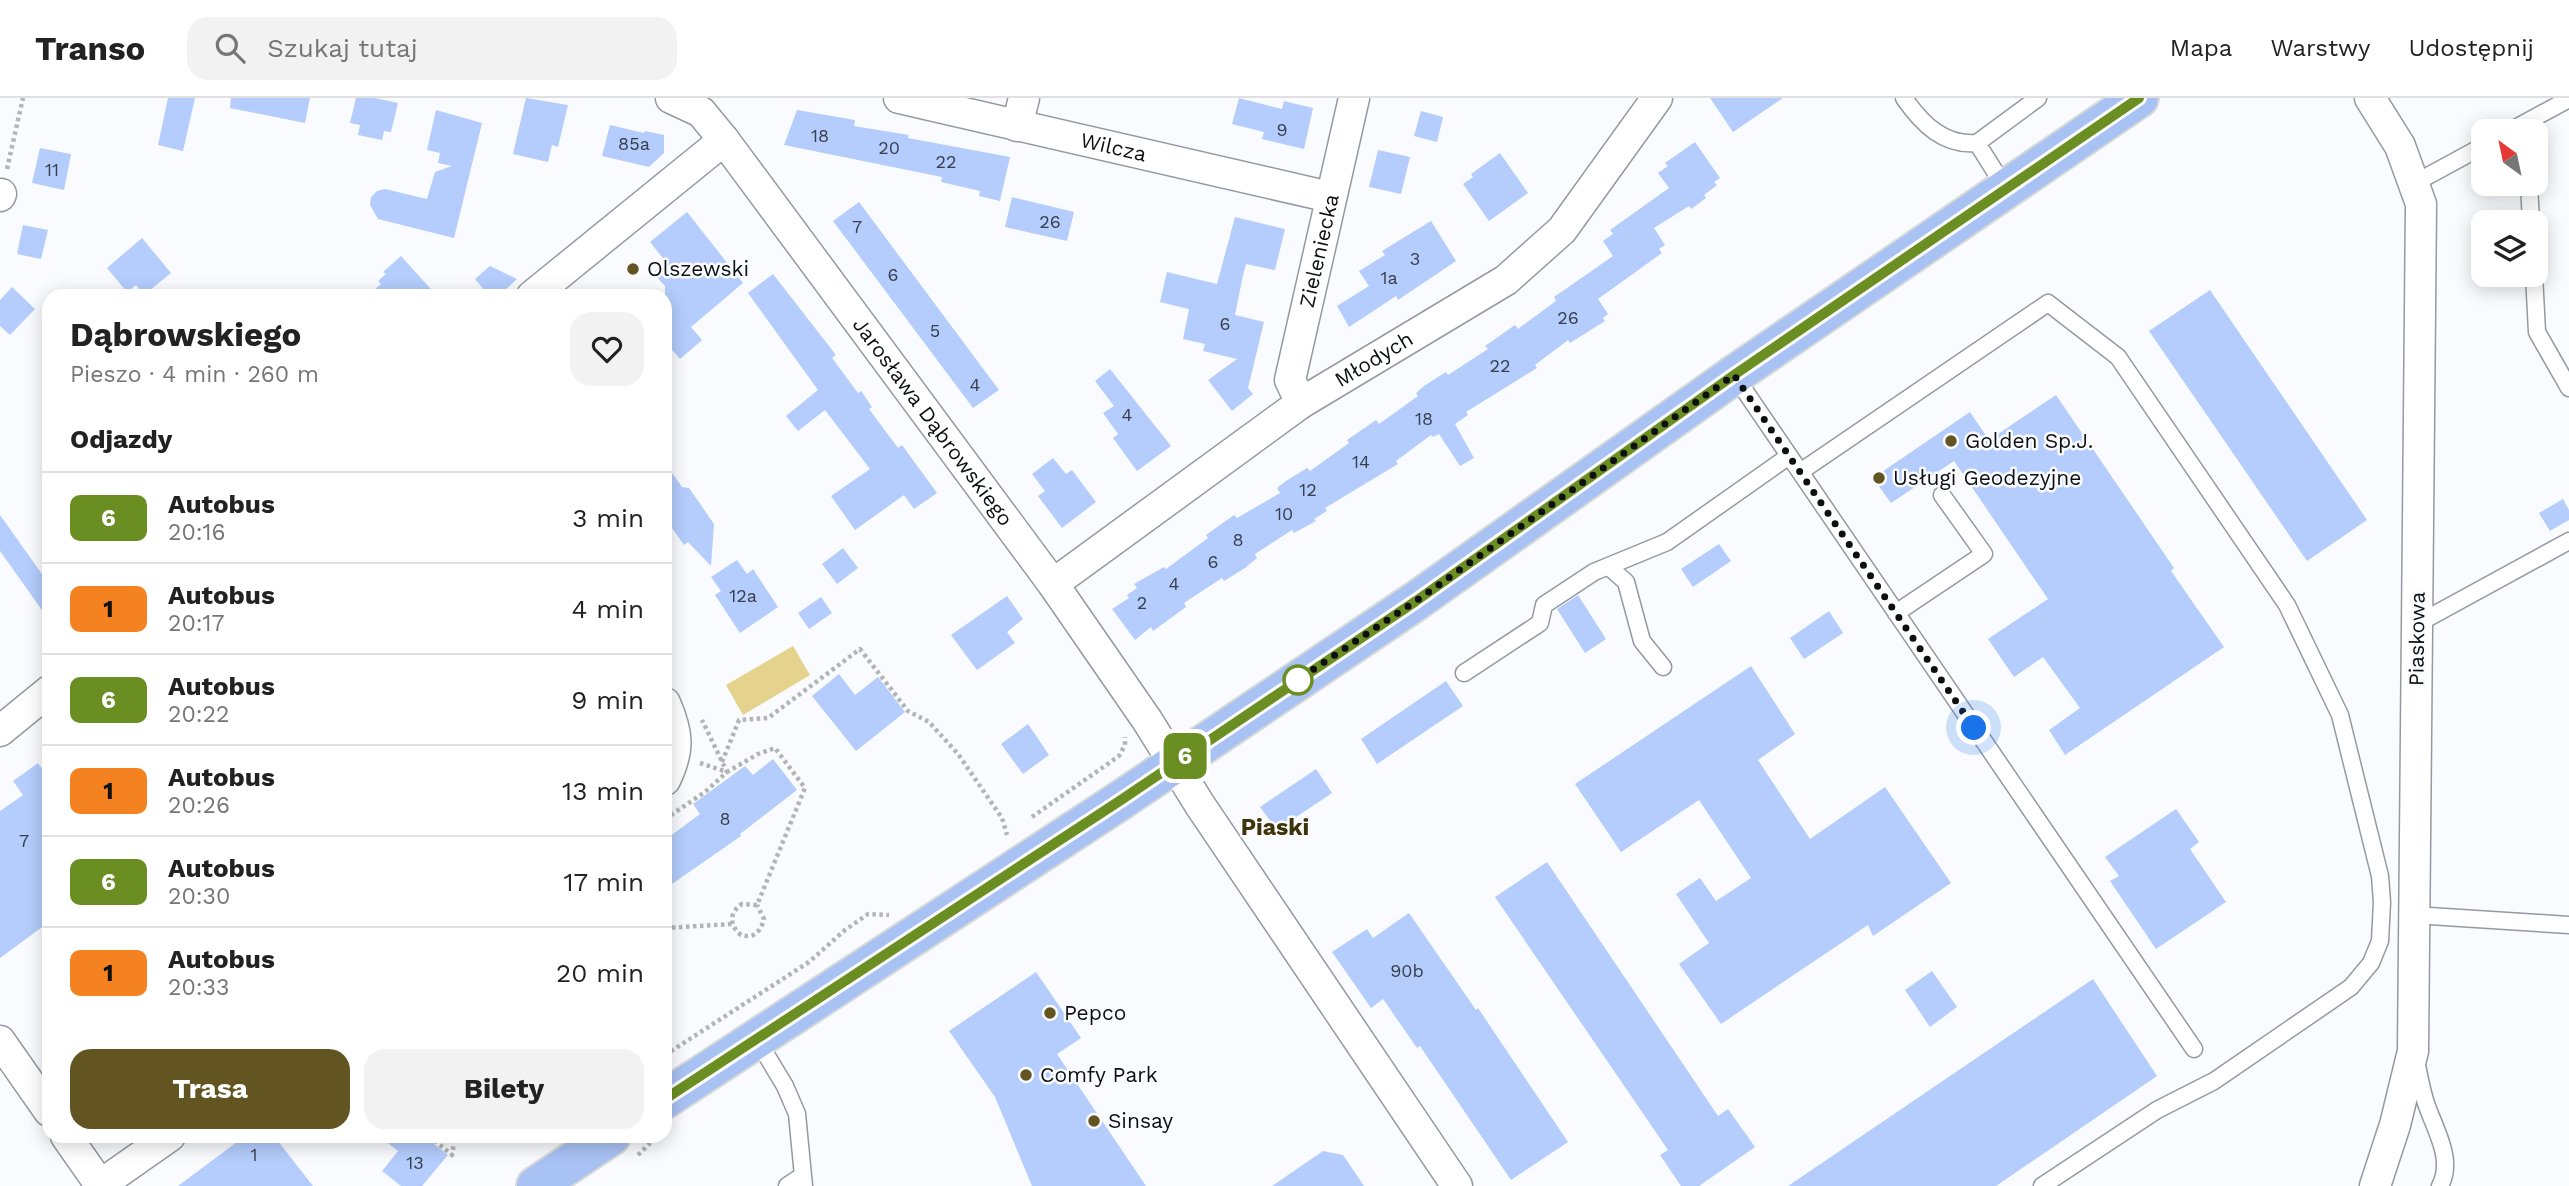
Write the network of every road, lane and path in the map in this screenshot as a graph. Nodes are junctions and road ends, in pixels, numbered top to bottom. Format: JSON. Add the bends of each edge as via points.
{"nodes":[{"id":1,"x":23,"y":98,"type":"edge"},
{"id":2,"x":671,"y":98,"type":"edge"},
{"id":3,"x":899,"y":98,"type":"edge"},
{"id":4,"x":1354,"y":98,"type":"edge"},
{"id":5,"x":1657,"y":98,"type":"edge"},
{"id":6,"x":1904,"y":98,"type":"edge"},
{"id":7,"x":2038,"y":98,"type":"edge"},
{"id":8,"x":2139,"y":98,"type":"edge"},
{"id":9,"x":2370,"y":98,"type":"edge"},
{"id":10,"x":2569,"y":99,"type":"edge"},
{"id":11,"x":711,"y":105,"type":"edge"},
{"id":12,"x":1020,"y":112,"type":"edge"},
{"id":13,"x":2534,"y":119,"type":"edge"},
{"id":14,"x":724,"y":140,"type":"junction"},
{"id":15,"x":1977,"y":143,"type":"junction"},
{"id":16,"x":2471,"y":153,"type":"edge"},
{"id":17,"x":2413,"y":184,"type":"junction"},
{"id":18,"x":2006,"y":189,"type":"junction"},
{"id":19,"x":0,"y":195,"type":"edge"},
{"id":20,"x":1330,"y":197,"type":"junction"},
{"id":21,"x":2535,"y":287,"type":"edge"},
{"id":22,"x":541,"y":289,"type":"edge"},
{"id":23,"x":1734,"y":375,"type":"junction"},
{"id":24,"x":2569,"y":388,"type":"edge"},
{"id":25,"x":1301,"y":403,"type":"junction"},
{"id":26,"x":1789,"y":456,"type":"junction"},
{"id":27,"x":1800,"y":472,"type":"junction"},
{"id":28,"x":1942,"y":495,"type":"dead end"},
{"id":29,"x":2569,"y":541,"type":"edge"},
{"id":30,"x":1608,"y":566,"type":"junction"},
{"id":31,"x":1053,"y":584,"type":"junction"},
{"id":32,"x":1896,"y":613,"type":"junction"},
{"id":33,"x":2417,"y":624,"type":"junction"},
{"id":34,"x":1662,"y":667,"type":"dead end"},
{"id":35,"x":1464,"y":673,"type":"dead end"},
{"id":36,"x":42,"y":697,"type":"edge"},
{"id":37,"x":672,"y":719,"type":"edge"},
{"id":38,"x":1147,"y":720,"type":"junction"},
{"id":39,"x":0,"y":731,"type":"edge"},
{"id":40,"x":722,"y":762,"type":"dead end"},
{"id":41,"x":672,"y":763,"type":"edge"},
{"id":42,"x":1174,"y":763,"type":"junction"},
{"id":43,"x":727,"y":772,"type":"dead end"},
{"id":44,"x":1028,"y":820,"type":"dead end"},
{"id":45,"x":1018,"y":827,"type":"dead end"},
{"id":46,"x":1007,"y":835,"type":"junction"},
{"id":47,"x":997,"y":842,"type":"dead end"},
{"id":48,"x":757,"y":905,"type":"junction"},
{"id":49,"x":892,"y":915,"type":"dead end"},
{"id":50,"x":2414,"y":915,"type":"junction"},
{"id":51,"x":732,"y":924,"type":"junction"},
{"id":52,"x":2569,"y":925,"type":"edge"},
{"id":53,"x":672,"y":928,"type":"edge"},
{"id":54,"x":756,"y":1038,"type":"junction"},
{"id":55,"x":0,"y":1041,"type":"edge"},
{"id":56,"x":2194,"y":1049,"type":"dead end"},
{"id":57,"x":672,"y":1050,"type":"edge"},
{"id":58,"x":2413,"y":1051,"type":"junction"},
{"id":59,"x":42,"y":1093,"type":"edge"},
{"id":60,"x":672,"y":1094,"type":"edge"},
{"id":61,"x":71,"y":1143,"type":"edge"},
{"id":62,"x":160,"y":1143,"type":"edge"},
{"id":63,"x":437,"y":1143,"type":"edge"},
{"id":64,"x":454,"y":1143,"type":"edge"},
{"id":65,"x":600,"y":1143,"type":"edge"},
{"id":66,"x":2063,"y":1180,"type":"edge"},
{"id":67,"x":803,"y":1181,"type":"edge"},
{"id":68,"x":2378,"y":1184,"type":"edge"},
{"id":69,"x":101,"y":1185,"type":"edge"},
{"id":70,"x":536,"y":1186,"type":"edge"},
{"id":71,"x":788,"y":1186,"type":"edge"},
{"id":72,"x":1457,"y":1186,"type":"edge"},
{"id":73,"x":2042,"y":1186,"type":"edge"},
{"id":74,"x":2440,"y":1186,"type":"edge"}],
"edges":[{"from":1,"to":19,"type":"path"},
{"from":2,"to":11,"type":"street","name":"Jarosława Dąbrowskiego"},
{"from":3,"to":12,"type":"street","name":"Wilcza"},
{"from":4,"to":20,"type":"street","name":"Zieleniecka"},
{"from":5,"to":25,"type":"street","name":"Młodych","via":[[1562,230],[1506,280]]},
{"from":6,"to":15,"type":"lane","via":[[1933,132],[1962,145]]},
{"from":7,"to":15,"type":"lane"},
{"from":8,"to":18,"type":"main road"},
{"from":9,"to":17,"type":"street","name":"Piaskowa","via":[[2400,146]]},
{"from":10,"to":13,"type":"lane"},
{"from":11,"to":14,"type":"street","name":"Jarosława Dąbrowskiego"},
{"from":12,"to":20,"type":"street","name":"Wilcza"},
{"from":14,"to":22,"type":"street"},
{"from":14,"to":31,"type":"street","name":"Jarosława Dąbrowskiego"},
{"from":15,"to":18,"type":"lane"},
{"from":16,"to":17,"type":"lane"},
{"from":17,"to":33,"type":"street","name":"Piaskowa","via":[[2421,204]]},
{"from":18,"to":23,"type":"main road"},
{"from":20,"to":25,"type":"street","name":"Zieleniecka","via":[[1290,380]]},
{"from":21,"to":24,"type":"lane","via":[[2537,332]]},
{"from":23,"to":26,"type":"lane"},
{"from":23,"to":42,"type":"main road","via":[[1416,601]]},
{"from":25,"to":31,"type":"street","name":"Młodych"},
{"from":26,"to":27,"type":"lane"},
{"from":26,"to":30,"type":"lane","via":[[1667,542]]},
{"from":27,"to":32,"type":"lane"},
{"from":27,"to":66,"type":"lane","via":[[2048,303],[2118,357],[2287,605],[2340,715],[2380,876],[2380,941],[2371,962],[2351,987],[2214,1082],[2157,1111]]},
{"from":28,"to":32,"type":"lane","via":[[1984,554]]},
{"from":29,"to":33,"type":"lane"},
{"from":30,"to":34,"type":"lane","via":[[1626,582],[1642,641]]},
{"from":30,"to":35,"type":"lane","via":[[1544,605],[1540,622]]},
{"from":31,"to":38,"type":"street","name":"Jarosława Dąbrowskiego"},
{"from":32,"to":56,"type":"lane"},
{"from":33,"to":50,"type":"street","name":"Piaskowa"},
{"from":36,"to":39,"type":"street"},
{"from":37,"to":41,"type":"street","via":[[676,744]]},
{"from":38,"to":42,"type":"street","name":"Jarosława Dąbrowskiego"},
{"from":38,"to":44,"type":"path","via":[[1125,733],[1119,756]]},
{"from":40,"to":46,"type":"path","via":[[739,720],[768,718],[860,649],[908,711],[929,722],[958,754],[1003,818]]},
{"from":42,"to":54,"type":"main road"},
{"from":42,"to":72,"type":"street","name":"Jarosława Dąbrowskiego"},
{"from":43,"to":48,"type":"path","via":[[775,748],[804,788]]},
{"from":45,"to":46,"type":"path"},
{"from":46,"to":47,"type":"path"},
{"from":48,"to":51,"type":"path","via":[[736,908]]},
{"from":48,"to":51,"type":"path","via":[[764,919],[759,932],[747,937]]},
{"from":49,"to":57,"type":"path","via":[[868,914],[809,962]]},
{"from":50,"to":52,"type":"lane"},
{"from":50,"to":58,"type":"street","name":"Piaskowa"},
{"from":51,"to":53,"type":"path"},
{"from":54,"to":60,"type":"main road"},
{"from":54,"to":67,"type":"lane","via":[[797,1114]]},
{"from":55,"to":59,"type":"street"},
{"from":58,"to":68,"type":"street","name":"Piaskowa"},
{"from":58,"to":74,"type":"lane","via":[[2445,1154],[2445,1178]]},
{"from":61,"to":69,"type":"street"},
{"from":62,"to":69,"type":"street"},
{"from":63,"to":64,"type":"path","via":[[452,1156]]},
{"from":65,"to":70,"type":"main road"},
{"from":66,"to":73,"type":"lane"},
{"from":67,"to":71,"type":"lane"}]}
